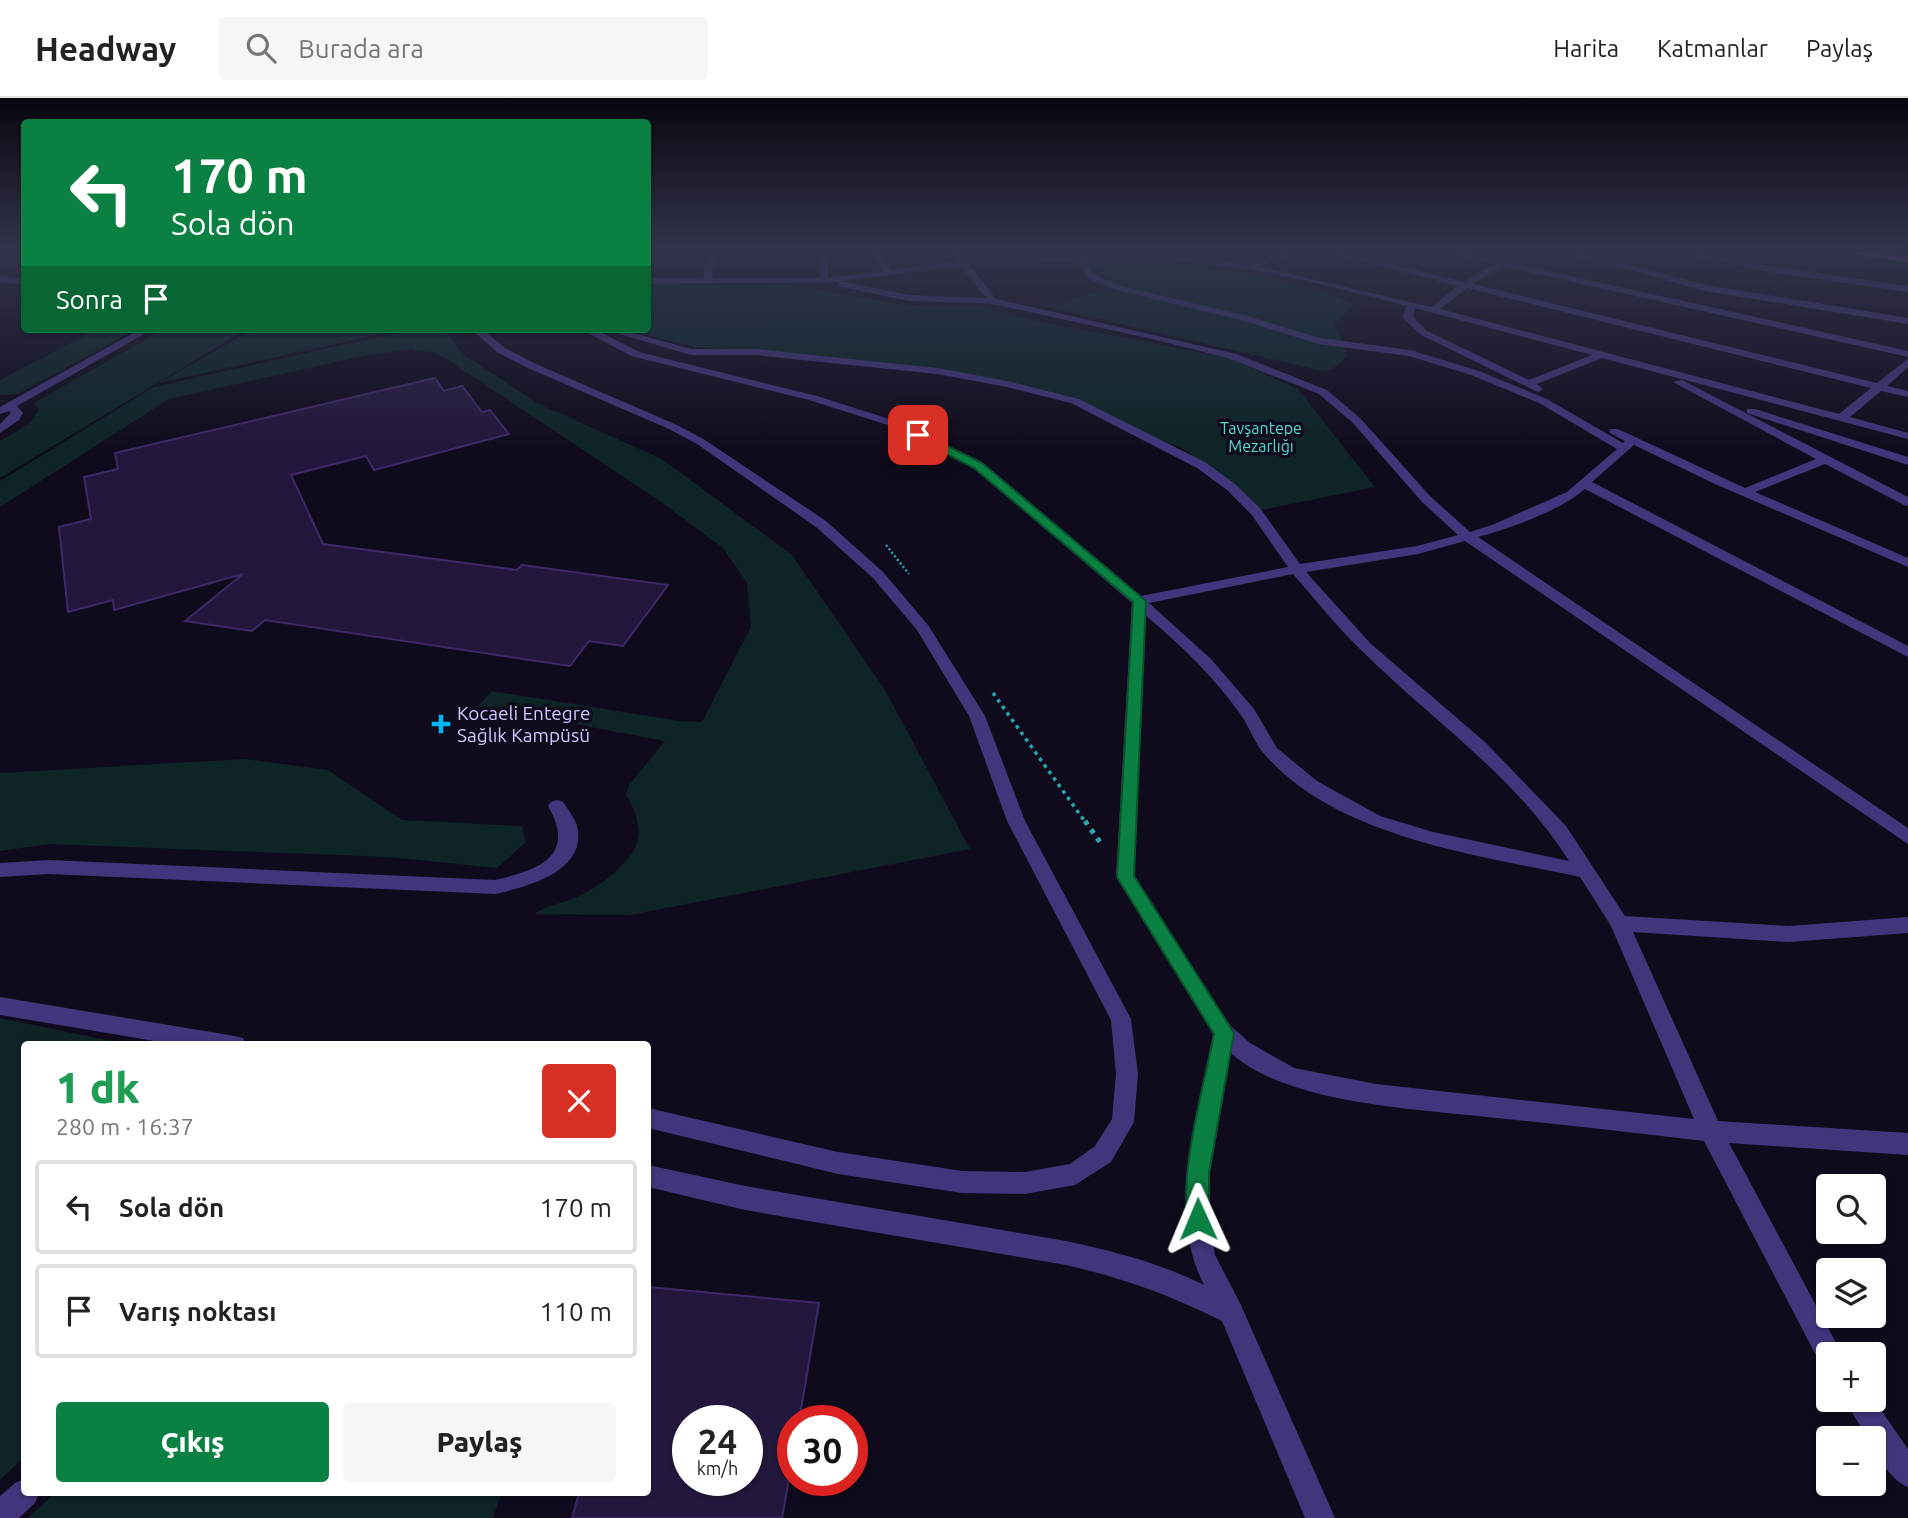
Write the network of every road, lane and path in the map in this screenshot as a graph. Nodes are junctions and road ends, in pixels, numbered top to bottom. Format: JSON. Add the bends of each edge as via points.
{"nodes":[{"id":1,"x":1064,"y":317,"type":"edge"},
{"id":2,"x":1241,"y":317,"type":"edge"},
{"id":3,"x":1408,"y":317,"type":"edge"},
{"id":4,"x":1460,"y":317,"type":"edge"},
{"id":5,"x":1594,"y":317,"type":"edge"},
{"id":6,"x":1735,"y":317,"type":"edge"},
{"id":7,"x":1885,"y":317,"type":"edge"},
{"id":8,"x":1908,"y":321,"type":"edge"},
{"id":9,"x":141,"y":333,"type":"edge"},
{"id":10,"x":481,"y":333,"type":"edge"},
{"id":11,"x":594,"y":333,"type":"edge"},
{"id":12,"x":622,"y":333,"type":"edge"},
{"id":13,"x":1908,"y":354,"type":"edge"},
{"id":14,"x":1601,"y":355,"type":"junction"},
{"id":15,"x":1908,"y":362,"type":"edge"},
{"id":16,"x":1660,"y":371,"type":"junction"},
{"id":17,"x":1702,"y":382,"type":"junction"},
{"id":18,"x":1529,"y":384,"type":"junction"},
{"id":19,"x":1880,"y":386,"type":"junction"},
{"id":20,"x":1908,"y":394,"type":"edge"},
{"id":21,"x":5,"y":408,"type":"edge"},
{"id":22,"x":1842,"y":418,"type":"junction"},
{"id":23,"x":0,"y":430,"type":"edge"},
{"id":24,"x":1908,"y":436,"type":"edge"},
{"id":25,"x":1628,"y":444,"type":"junction"},
{"id":26,"x":1826,"y":458,"type":"junction"},
{"id":27,"x":1908,"y":461,"type":"edge"},
{"id":28,"x":1856,"y":474,"type":"junction"},
{"id":29,"x":1584,"y":483,"type":"junction"},
{"id":30,"x":1745,"y":492,"type":"junction"},
{"id":31,"x":1908,"y":492,"type":"edge"},
{"id":32,"x":1908,"y":502,"type":"edge"},
{"id":33,"x":1467,"y":536,"type":"junction"},
{"id":34,"x":886,"y":545,"type":"dead end"},
{"id":35,"x":1908,"y":563,"type":"edge"},
{"id":36,"x":1296,"y":569,"type":"junction"},
{"id":37,"x":912,"y":578,"type":"dead end"},
{"id":38,"x":1139,"y":601,"type":"junction"},
{"id":39,"x":1908,"y":652,"type":"edge"},
{"id":40,"x":985,"y":682,"type":"dead end"},
{"id":41,"x":557,"y":806,"type":"dead end"},
{"id":42,"x":1908,"y":837,"type":"edge"},
{"id":43,"x":0,"y":870,"type":"edge"},
{"id":44,"x":1585,"y":872,"type":"junction"},
{"id":45,"x":1125,"y":877,"type":"junction"},
{"id":46,"x":1619,"y":923,"type":"junction"},
{"id":47,"x":1908,"y":925,"type":"edge"},
{"id":48,"x":0,"y":1006,"type":"edge"},
{"id":49,"x":1224,"y":1033,"type":"junction"},
{"id":50,"x":211,"y":1041,"type":"edge"},
{"id":51,"x":651,"y":1119,"type":"edge"},
{"id":52,"x":1711,"y":1131,"type":"junction"},
{"id":53,"x":1908,"y":1144,"type":"edge"},
{"id":54,"x":651,"y":1177,"type":"edge"},
{"id":55,"x":1231,"y":1312,"type":"junction"},
{"id":56,"x":1823,"y":1342,"type":"edge"},
{"id":57,"x":1866,"y":1412,"type":"edge"},
{"id":58,"x":1908,"y":1473,"type":"edge"},
{"id":59,"x":22,"y":1496,"type":"edge"},
{"id":60,"x":0,"y":1516,"type":"edge"},
{"id":61,"x":1320,"y":1518,"type":"edge"}],
"edges":[{"from":1,"to":33,"type":"street","via":[[1232,356],[1323,392],[1357,421],[1426,499]]},
{"from":2,"to":25,"type":"street","via":[[1319,341],[1410,353],[1475,373]]},
{"from":3,"to":18,"type":"street","via":[[1424,333]]},
{"from":4,"to":14,"type":"street"},
{"from":5,"to":19,"type":"street"},
{"from":6,"to":13,"type":"street"},
{"from":7,"to":8,"type":"street"},
{"from":9,"to":21,"type":"street"},
{"from":10,"to":51,"type":"street","via":[[532,366],[701,442],[821,524],[878,575],[923,628],[977,716],[1016,821],[1121,1019],[1127,1074],[1124,1122],[1103,1154],[1076,1174],[1025,1183],[961,1182],[838,1163]]},
{"from":11,"to":38,"type":"street","via":[[635,354],[813,398],[898,425],[978,465]]},
{"from":12,"to":36,"type":"street","via":[[691,352],[756,352],[937,371],[1075,401],[1201,465],[1231,487],[1256,511]]},
{"from":14,"to":16,"type":"street"},
{"from":14,"to":18,"type":"street"},
{"from":15,"to":19,"type":"street"},
{"from":16,"to":17,"type":"street"},
{"from":16,"to":26,"type":"street"},
{"from":17,"to":22,"type":"street"},
{"from":17,"to":27,"type":"street","via":[[1742,408]]},
{"from":18,"to":25,"type":"street"},
{"from":19,"to":20,"type":"street"},
{"from":19,"to":22,"type":"street"},
{"from":21,"to":23,"type":"street","via":[[17,413]]},
{"from":22,"to":24,"type":"street"},
{"from":25,"to":29,"type":"street"},
{"from":25,"to":30,"type":"street"},
{"from":26,"to":28,"type":"street"},
{"from":26,"to":30,"type":"street"},
{"from":28,"to":31,"type":"street"},
{"from":28,"to":32,"type":"street"},
{"from":29,"to":33,"type":"street","via":[[1571,495],[1497,528]]},
{"from":29,"to":39,"type":"street"},
{"from":30,"to":35,"type":"street"},
{"from":33,"to":36,"type":"street","via":[[1419,550]]},
{"from":33,"to":42,"type":"street"},
{"from":34,"to":37,"type":"path"},
{"from":36,"to":38,"type":"street"},
{"from":36,"to":44,"type":"street","via":[[1365,646],[1480,747],[1560,831]]},
{"from":38,"to":44,"type":"street","via":[[1206,662],[1248,713],[1271,752],[1311,785],[1374,821],[1433,839]]},
{"from":38,"to":45,"type":"street"},
{"from":40,"to":45,"type":"path"},
{"from":41,"to":43,"type":"street","via":[[569,831],[566,849],[549,868],[522,882],[495,887],[49,867]]},
{"from":44,"to":46,"type":"street"},
{"from":45,"to":49,"type":"street"},
{"from":46,"to":47,"type":"street","via":[[1789,934]]},
{"from":46,"to":52,"type":"street"},
{"from":48,"to":50,"type":"street"},
{"from":49,"to":52,"type":"street","via":[[1266,1065],[1318,1084]]},
{"from":49,"to":55,"type":"street","via":[[1198,1173],[1198,1219],[1203,1257]]},
{"from":52,"to":53,"type":"street"},
{"from":52,"to":56,"type":"street"},
{"from":54,"to":55,"type":"street","via":[[745,1198],[1107,1262],[1175,1284]]},
{"from":55,"to":61,"type":"street"},
{"from":57,"to":58,"type":"street"},
{"from":59,"to":60,"type":"street"}]}
